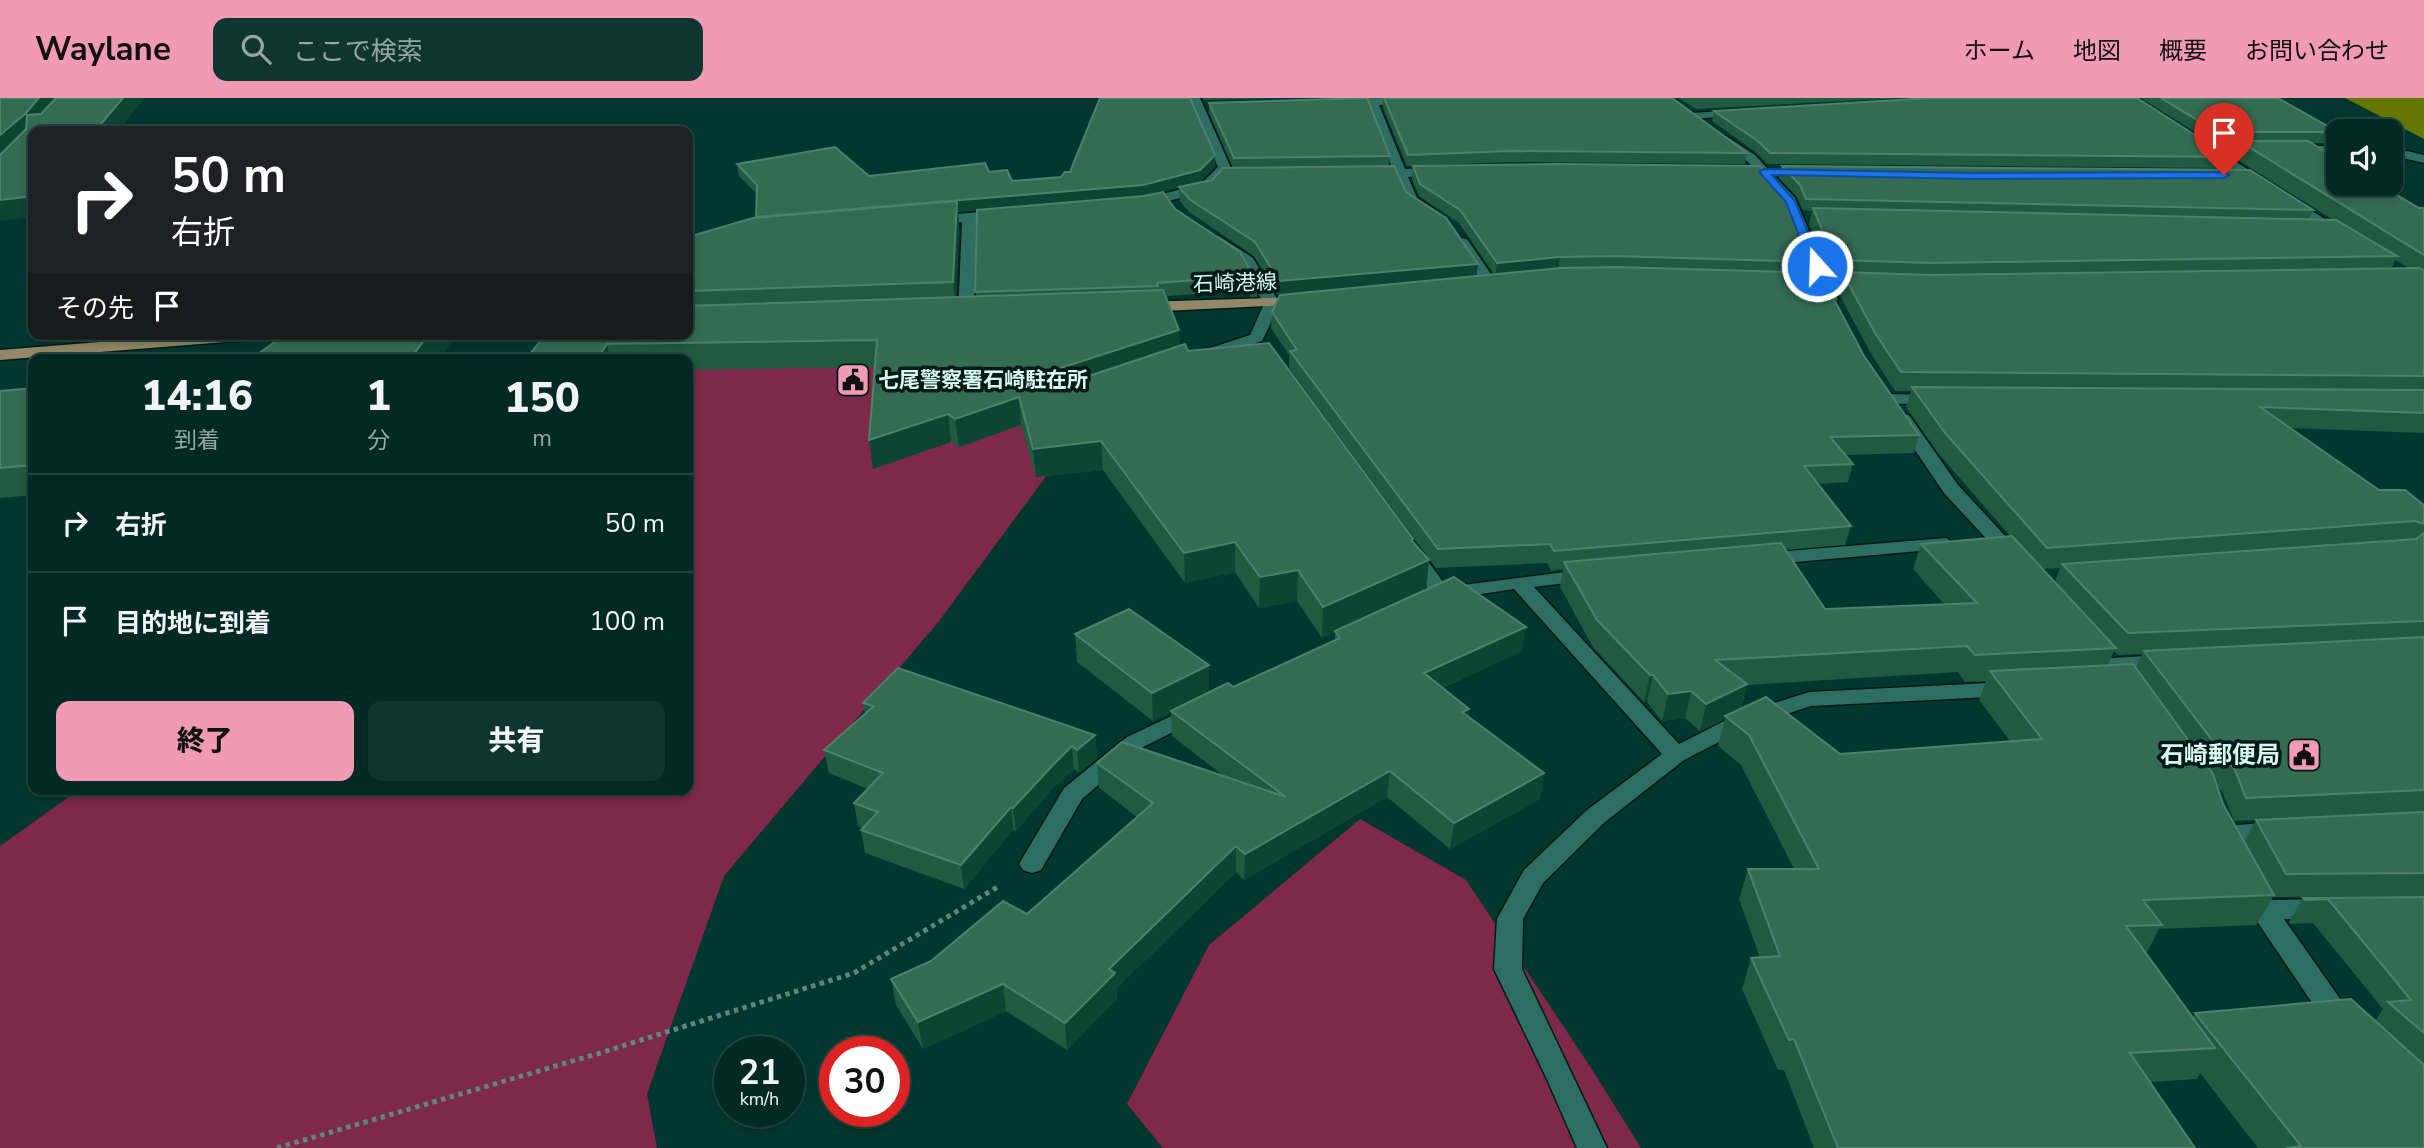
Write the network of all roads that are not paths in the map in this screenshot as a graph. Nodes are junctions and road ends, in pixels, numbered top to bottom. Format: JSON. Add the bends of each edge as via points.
{"nodes":[{"id":1,"x":1423,"y":101,"type":"edge"},
{"id":2,"x":1331,"y":102,"type":"edge"},
{"id":3,"x":1372,"y":102,"type":"junction"},
{"id":4,"x":1201,"y":104,"type":"edge"},
{"id":5,"x":1755,"y":112,"type":"edge"},
{"id":6,"x":2190,"y":138,"type":"edge"},
{"id":7,"x":2210,"y":150,"type":"junction"},
{"id":8,"x":2236,"y":150,"type":"edge"},
{"id":9,"x":2274,"y":150,"type":"edge"},
{"id":10,"x":2326,"y":150,"type":"edge"},
{"id":11,"x":2403,"y":154,"type":"edge"},
{"id":12,"x":2424,"y":159,"type":"edge"},
{"id":13,"x":1454,"y":172,"type":"edge"},
{"id":14,"x":1400,"y":173,"type":"junction"},
{"id":15,"x":1349,"y":175,"type":"edge"},
{"id":16,"x":2222,"y":175,"type":"edge"},
{"id":17,"x":2249,"y":175,"type":"junction"},
{"id":18,"x":1130,"y":204,"type":"edge"},
{"id":19,"x":1023,"y":213,"type":"edge"},
{"id":20,"x":969,"y":217,"type":"junction"},
{"id":21,"x":914,"y":222,"type":"edge"},
{"id":22,"x":2306,"y":228,"type":"edge"},
{"id":23,"x":2333,"y":229,"type":"junction"},
{"id":24,"x":1205,"y":232,"type":"edge"},
{"id":25,"x":2356,"y":243,"type":"edge"},
{"id":26,"x":1784,"y":282,"type":"edge"},
{"id":27,"x":1490,"y":283,"type":"edge"},
{"id":28,"x":1823,"y":284,"type":"junction"},
{"id":29,"x":1886,"y":285,"type":"edge"},
{"id":30,"x":1313,"y":300,"type":"edge"},
{"id":31,"x":1272,"y":304,"type":"junction"},
{"id":32,"x":1125,"y":308,"type":"edge"},
{"id":33,"x":966,"y":314,"type":"edge"},
{"id":34,"x":1841,"y":317,"type":"edge"},
{"id":35,"x":187,"y":340,"type":"edge"},
{"id":36,"x":0,"y":355,"type":"edge"},
{"id":37,"x":1193,"y":359,"type":"edge"},
{"id":38,"x":1877,"y":381,"type":"edge"},
{"id":39,"x":1889,"y":399,"type":"junction"},
{"id":40,"x":1958,"y":400,"type":"edge"},
{"id":41,"x":1402,"y":538,"type":"edge"},
{"id":42,"x":1997,"y":540,"type":"junction"},
{"id":43,"x":1747,"y":560,"type":"edge"},
{"id":44,"x":2025,"y":568,"type":"edge"},
{"id":45,"x":1613,"y":573,"type":"edge"},
{"id":46,"x":1519,"y":582,"type":"junction"},
{"id":47,"x":1442,"y":594,"type":"junction"},
{"id":48,"x":1417,"y":606,"type":"edge"},
{"id":49,"x":2094,"y":646,"type":"edge"},
{"id":50,"x":2179,"y":662,"type":"edge"},
{"id":51,"x":2031,"y":688,"type":"edge"},
{"id":52,"x":1208,"y":706,"type":"edge"},
{"id":53,"x":1676,"y":755,"type":"junction"},
{"id":54,"x":2303,"y":829,"type":"edge"},
{"id":55,"x":1032,"y":864,"type":"road end"},
{"id":56,"x":2344,"y":909,"type":"edge"},
{"id":57,"x":2263,"y":910,"type":"junction"},
{"id":58,"x":2363,"y":1039,"type":"edge"},
{"id":59,"x":1592,"y":1148,"type":"edge"}],
"edges":[{"from":1,"to":3,"type":"street"},
{"from":2,"to":3,"type":"street"},
{"from":3,"to":14,"type":"street"},
{"from":4,"to":18,"type":"street","via":[[1226,174],[1170,202]]},
{"from":5,"to":28,"type":"street","via":[[1688,113],[1751,158],[1804,217]]},
{"from":6,"to":7,"type":"street"},
{"from":7,"to":8,"type":"street"},
{"from":7,"to":17,"type":"street"},
{"from":9,"to":10,"type":"street"},
{"from":11,"to":12,"type":"street"},
{"from":13,"to":14,"type":"street"},
{"from":14,"to":15,"type":"street"},
{"from":14,"to":27,"type":"street","via":[[1411,200],[1447,223]]},
{"from":16,"to":17,"type":"street"},
{"from":17,"to":23,"type":"street"},
{"from":19,"to":20,"type":"street"},
{"from":20,"to":21,"type":"street"},
{"from":20,"to":33,"type":"street"},
{"from":22,"to":23,"type":"street"},
{"from":23,"to":25,"type":"street"},
{"from":24,"to":31,"type":"street","via":[[1248,261]]},
{"from":26,"to":28,"type":"main road"},
{"from":28,"to":29,"type":"main road"},
{"from":28,"to":34,"type":"street"},
{"from":30,"to":31,"type":"main road","name":"石崎港線"},
{"from":31,"to":32,"type":"main road","name":"石崎港線"},
{"from":31,"to":37,"type":"street","via":[[1260,343]]},
{"from":35,"to":36,"type":"main road"},
{"from":38,"to":39,"type":"street"},
{"from":39,"to":40,"type":"street"},
{"from":39,"to":42,"type":"street","via":[[1951,489]]},
{"from":41,"to":47,"type":"street"},
{"from":42,"to":43,"type":"street"},
{"from":42,"to":44,"type":"street"},
{"from":45,"to":46,"type":"street"},
{"from":46,"to":47,"type":"street"},
{"from":46,"to":53,"type":"street"},
{"from":47,"to":48,"type":"street"},
{"from":49,"to":50,"type":"street","via":[[2119,681]]},
{"from":51,"to":53,"type":"street","via":[[1809,699],[1742,721]]},
{"from":52,"to":55,"type":"street","via":[[1135,742],[1073,794]]},
{"from":53,"to":59,"type":"street","via":[[1596,816],[1533,877],[1510,919],[1508,968]]},
{"from":54,"to":57,"type":"street","via":[[2228,842]]},
{"from":56,"to":57,"type":"street"},
{"from":57,"to":58,"type":"street","via":[[2333,1011]]}]}
